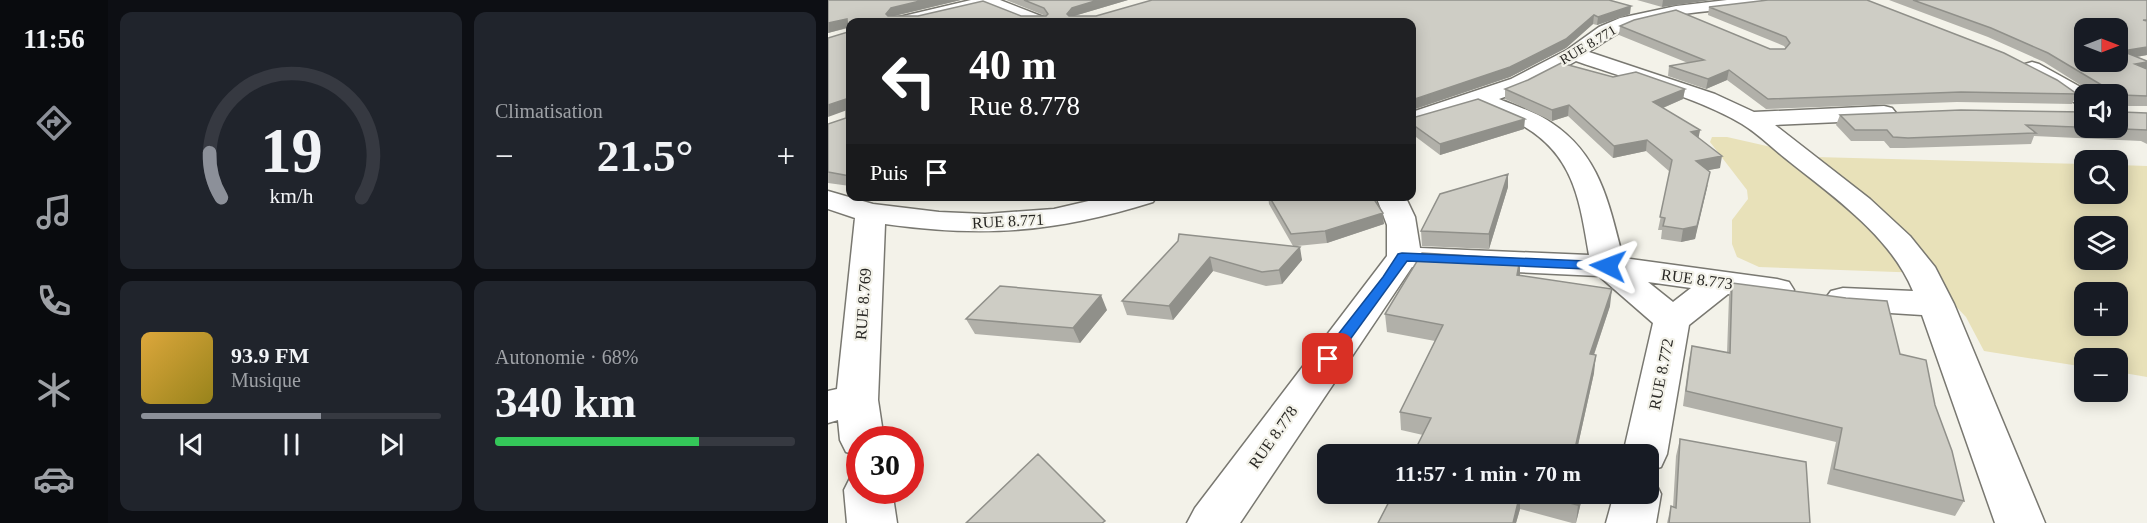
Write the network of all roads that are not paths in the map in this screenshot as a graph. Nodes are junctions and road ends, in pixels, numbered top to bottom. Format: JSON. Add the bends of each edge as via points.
{"nodes":[{"id":1,"x":1772,"y":0,"type":"edge"},
{"id":2,"x":989,"y":1,"type":"edge"},
{"id":3,"x":1624,"y":4,"type":"edge"},
{"id":4,"x":1668,"y":12,"type":"junction"},
{"id":5,"x":918,"y":18,"type":"edge"},
{"id":6,"x":1030,"y":18,"type":"edge"},
{"id":7,"x":1716,"y":27,"type":"edge"},
{"id":8,"x":1574,"y":54,"type":"junction"},
{"id":9,"x":2013,"y":59,"type":"edge"},
{"id":10,"x":2074,"y":92,"type":"edge"},
{"id":11,"x":1479,"y":99,"type":"junction"},
{"id":12,"x":1911,"y":112,"type":"edge"},
{"id":13,"x":1416,"y":114,"type":"edge"},
{"id":14,"x":1751,"y":119,"type":"junction"},
{"id":15,"x":828,"y":200,"type":"edge"},
{"id":16,"x":1126,"y":201,"type":"edge"},
{"id":17,"x":1394,"y":201,"type":"edge"},
{"id":18,"x":870,"y":213,"type":"junction"},
{"id":19,"x":1402,"y":257,"type":"junction"},
{"id":20,"x":1608,"y":266,"type":"junction"},
{"id":21,"x":1721,"y":282,"type":"junction"},
{"id":22,"x":1936,"y":304,"type":"junction"},
{"id":23,"x":1672,"y":320,"type":"junction"},
{"id":24,"x":849,"y":416,"type":"edge"},
{"id":25,"x":1647,"y":444,"type":"edge"},
{"id":26,"x":870,"y":504,"type":"edge"},
{"id":27,"x":1635,"y":504,"type":"edge"},
{"id":28,"x":872,"y":523,"type":"edge"},
{"id":29,"x":1212,"y":523,"type":"edge"},
{"id":30,"x":1631,"y":523,"type":"edge"},
{"id":31,"x":2020,"y":523,"type":"edge"}],
"edges":[{"from":1,"to":4,"type":"street","name":"RUE 8.771"},
{"from":2,"to":5,"type":"street"},
{"from":2,"to":6,"type":"street"},
{"from":3,"to":4,"type":"street"},
{"from":4,"to":7,"type":"street"},
{"from":4,"to":8,"type":"street","name":"RUE 8.771","via":[[1626,22]]},
{"from":8,"to":11,"type":"street","name":"RUE 8.771","via":[[1519,84]]},
{"from":8,"to":14,"type":"street","via":[[1707,99]]},
{"from":9,"to":10,"type":"street"},
{"from":11,"to":13,"type":"street","name":"RUE 8.771"},
{"from":11,"to":20,"type":"street","via":[[1533,122],[1555,137],[1575,159],[1592,192]]},
{"from":12,"to":14,"type":"street"},
{"from":14,"to":22,"type":"street","via":[[1896,240],[1917,264]]},
{"from":15,"to":18,"type":"street"},
{"from":16,"to":18,"type":"street","name":"RUE 8.771","via":[[1053,218],[1006,222],[954,222]]},
{"from":17,"to":19,"type":"street","via":[[1405,237]]},
{"from":18,"to":24,"type":"street","name":"RUE 8.769"},
{"from":19,"to":20,"type":"street","name":"RUE 8.773"},
{"from":19,"to":29,"type":"street","name":"RUE 8.778"},
{"from":20,"to":21,"type":"street","name":"RUE 8.773"},
{"from":20,"to":23,"type":"street"},
{"from":21,"to":22,"type":"street","name":"RUE 8.773","via":[[1841,298]]},
{"from":21,"to":23,"type":"street","name":"RUE 8.772"},
{"from":22,"to":31,"type":"street"},
{"from":23,"to":25,"type":"street","name":"RUE 8.772"},
{"from":26,"to":28,"type":"street"},
{"from":27,"to":30,"type":"street"}]}
